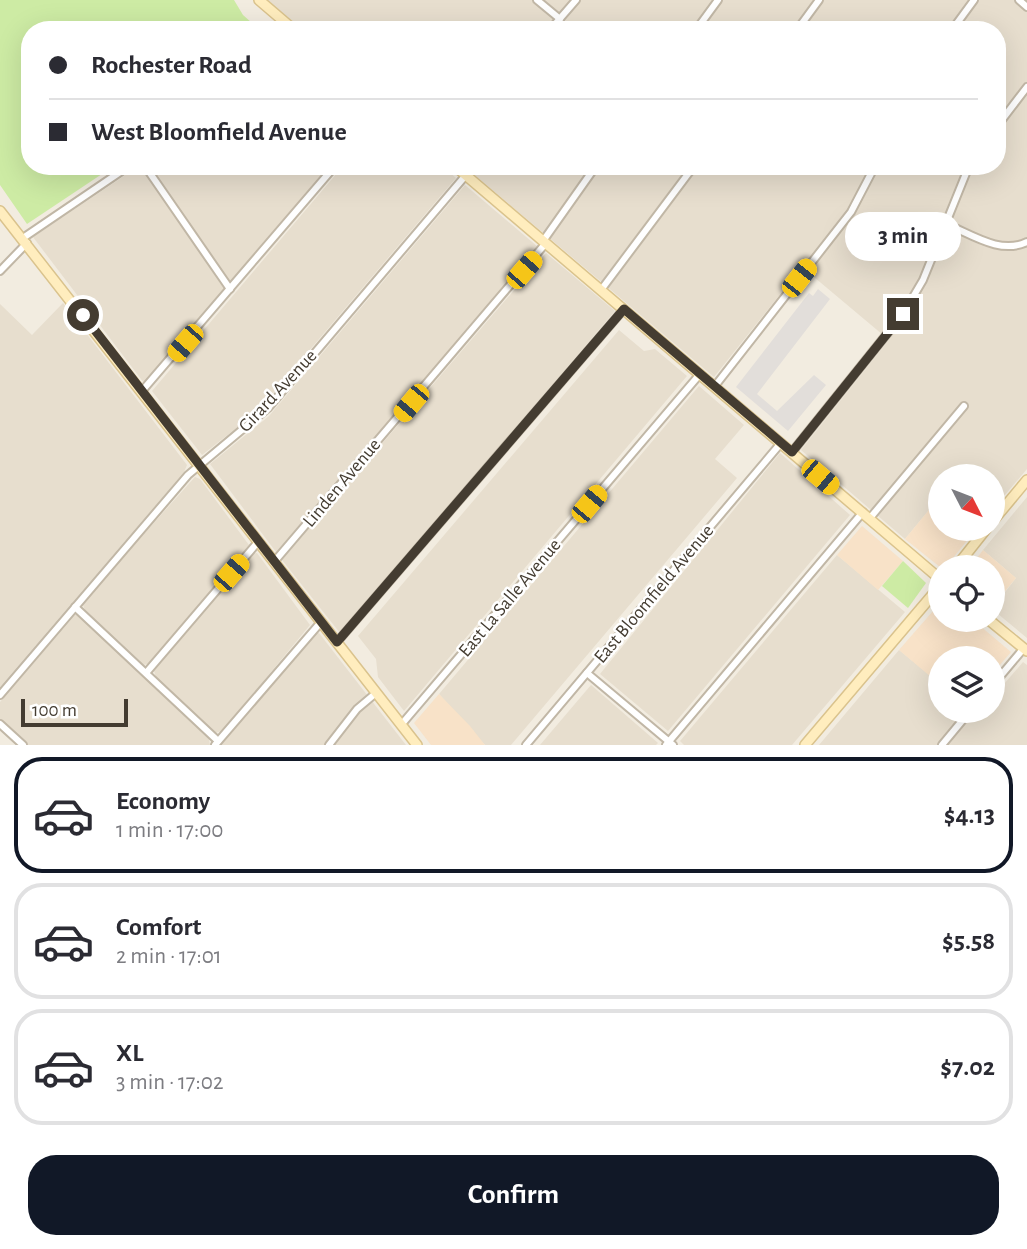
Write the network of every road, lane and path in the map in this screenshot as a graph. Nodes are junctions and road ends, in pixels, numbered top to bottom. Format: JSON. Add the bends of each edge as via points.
{"nodes":[{"id":1,"x":259,"y":0,"type":"edge"},
{"id":2,"x":537,"y":0,"type":"edge"},
{"id":3,"x":576,"y":0,"type":"edge"},
{"id":4,"x":718,"y":0,"type":"edge"},
{"id":5,"x":819,"y":0,"type":"edge"},
{"id":6,"x":974,"y":0,"type":"edge"},
{"id":7,"x":1019,"y":0,"type":"edge"},
{"id":8,"x":1027,"y":7,"type":"edge"},
{"id":9,"x":560,"y":19,"type":"joint"},
{"id":10,"x":284,"y":21,"type":"edge"},
{"id":11,"x":703,"y":21,"type":"edge"},
{"id":12,"x":804,"y":21,"type":"edge"},
{"id":13,"x":959,"y":21,"type":"edge"},
{"id":14,"x":1027,"y":87,"type":"edge"},
{"id":15,"x":1006,"y":115,"type":"edge"},
{"id":16,"x":116,"y":175,"type":"edge"},
{"id":17,"x":151,"y":175,"type":"edge"},
{"id":18,"x":327,"y":175,"type":"edge"},
{"id":19,"x":466,"y":175,"type":"joint"},
{"id":20,"x":590,"y":175,"type":"edge"},
{"id":21,"x":687,"y":175,"type":"edge"},
{"id":22,"x":870,"y":175,"type":"edge"},
{"id":23,"x":966,"y":175,"type":"edge"},
{"id":24,"x":1,"y":209,"type":"edge"},
{"id":25,"x":946,"y":223,"type":"junction"},
{"id":26,"x":25,"y":240,"type":"junction"},
{"id":27,"x":545,"y":242,"type":"junction"},
{"id":28,"x":1027,"y":242,"type":"edge"},
{"id":29,"x":0,"y":271,"type":"edge"},
{"id":30,"x":230,"y":289,"type":"junction"},
{"id":31,"x":601,"y":290,"type":"junction"},
{"id":32,"x":624,"y":309,"type":"junction"},
{"id":33,"x":701,"y":374,"type":"junction"},
{"id":34,"x":715,"y":386,"type":"junction"},
{"id":35,"x":142,"y":391,"type":"junction"},
{"id":36,"x":964,"y":406,"type":"dead end"},
{"id":37,"x":781,"y":443,"type":"junction"},
{"id":38,"x":792,"y":452,"type":"junction"},
{"id":39,"x":200,"y":466,"type":"junction"},
{"id":40,"x":1027,"y":480,"type":"edge"},
{"id":41,"x":1005,"y":506,"type":"edge"},
{"id":42,"x":867,"y":515,"type":"junction"},
{"id":43,"x":258,"y":541,"type":"junction"},
{"id":44,"x":977,"y":541,"type":"edge"},
{"id":45,"x":966,"y":555,"type":"edge"},
{"id":46,"x":274,"y":562,"type":"junction"},
{"id":47,"x":928,"y":568,"type":"edge"},
{"id":48,"x":928,"y":600,"type":"edge"},
{"id":49,"x":75,"y":607,"type":"junction"},
{"id":50,"x":321,"y":622,"type":"junction"},
{"id":51,"x":1003,"y":632,"type":"edge"},
{"id":52,"x":337,"y":642,"type":"junction"},
{"id":53,"x":1025,"y":650,"type":"edge"},
{"id":54,"x":1005,"y":671,"type":"edge"},
{"id":55,"x":146,"y":673,"type":"junction"},
{"id":56,"x":587,"y":673,"type":"junction"},
{"id":57,"x":376,"y":693,"type":"junction"},
{"id":58,"x":0,"y":695,"type":"edge"},
{"id":59,"x":0,"y":723,"type":"edge"},
{"id":60,"x":960,"y":723,"type":"edge"},
{"id":61,"x":401,"y":725,"type":"junction"},
{"id":62,"x":217,"y":743,"type":"edge"},
{"id":63,"x":669,"y":744,"type":"edge"},
{"id":64,"x":23,"y":745,"type":"edge"},
{"id":65,"x":329,"y":745,"type":"edge"},
{"id":66,"x":417,"y":745,"type":"edge"},
{"id":67,"x":526,"y":745,"type":"edge"},
{"id":68,"x":805,"y":745,"type":"edge"},
{"id":69,"x":942,"y":745,"type":"edge"}],
"edges":[{"from":1,"to":10,"type":"main road"},
{"from":2,"to":9,"type":"street"},
{"from":3,"to":9,"type":"street"},
{"from":4,"to":11,"type":"street"},
{"from":5,"to":12,"type":"street"},
{"from":6,"to":13,"type":"street"},
{"from":7,"to":8,"type":"street"},
{"from":14,"to":15,"type":"street"},
{"from":16,"to":26,"type":"street"},
{"from":17,"to":30,"type":"street"},
{"from":18,"to":30,"type":"street"},
{"from":19,"to":27,"type":"main road"},
{"from":19,"to":39,"type":"street","name":"Girard Avenue","via":[[261,415]]},
{"from":20,"to":27,"type":"street","name":"Linden Avenue"},
{"from":21,"to":31,"type":"street"},
{"from":22,"to":34,"type":"street","via":[[851,212]]},
{"from":23,"to":25,"type":"street"},
{"from":24,"to":26,"type":"main road"},
{"from":25,"to":28,"type":"street","via":[[1001,246]]},
{"from":25,"to":38,"type":"street","via":[[923,280],[903,314]]},
{"from":26,"to":29,"type":"street"},
{"from":26,"to":35,"type":"main road"},
{"from":27,"to":31,"type":"main road"},
{"from":27,"to":46,"type":"street","name":"Linden Avenue"},
{"from":30,"to":35,"type":"street"},
{"from":31,"to":32,"type":"main road"},
{"from":32,"to":33,"type":"main road"},
{"from":32,"to":52,"type":"street"},
{"from":33,"to":34,"type":"main road"},
{"from":33,"to":61,"type":"street","name":"East La Salle Avenue"},
{"from":34,"to":37,"type":"main road"},
{"from":35,"to":39,"type":"main road"},
{"from":36,"to":42,"type":"street"},
{"from":37,"to":38,"type":"main road"},
{"from":37,"to":56,"type":"street","name":"East Bloomfield Avenue"},
{"from":38,"to":42,"type":"main road"},
{"from":39,"to":43,"type":"main road"},
{"from":39,"to":49,"type":"street","name":"Girard Avenue"},
{"from":40,"to":41,"type":"main road"},
{"from":42,"to":47,"type":"main road"},
{"from":42,"to":63,"type":"street"},
{"from":43,"to":46,"type":"main road"},
{"from":43,"to":55,"type":"street"},
{"from":44,"to":45,"type":"main road"},
{"from":46,"to":50,"type":"main road"},
{"from":48,"to":68,"type":"main road"},
{"from":49,"to":55,"type":"street"},
{"from":49,"to":58,"type":"street","name":"Girard Avenue"},
{"from":50,"to":52,"type":"main road"},
{"from":50,"to":62,"type":"street"},
{"from":51,"to":53,"type":"main road"},
{"from":52,"to":57,"type":"main road"},
{"from":53,"to":54,"type":"street"},
{"from":55,"to":62,"type":"street"},
{"from":56,"to":63,"type":"street"},
{"from":56,"to":67,"type":"street","name":"East Bloomfield Avenue"},
{"from":57,"to":61,"type":"main road"},
{"from":57,"to":65,"type":"street"},
{"from":59,"to":64,"type":"street"},
{"from":60,"to":69,"type":"street"},
{"from":61,"to":66,"type":"main road"}]}
